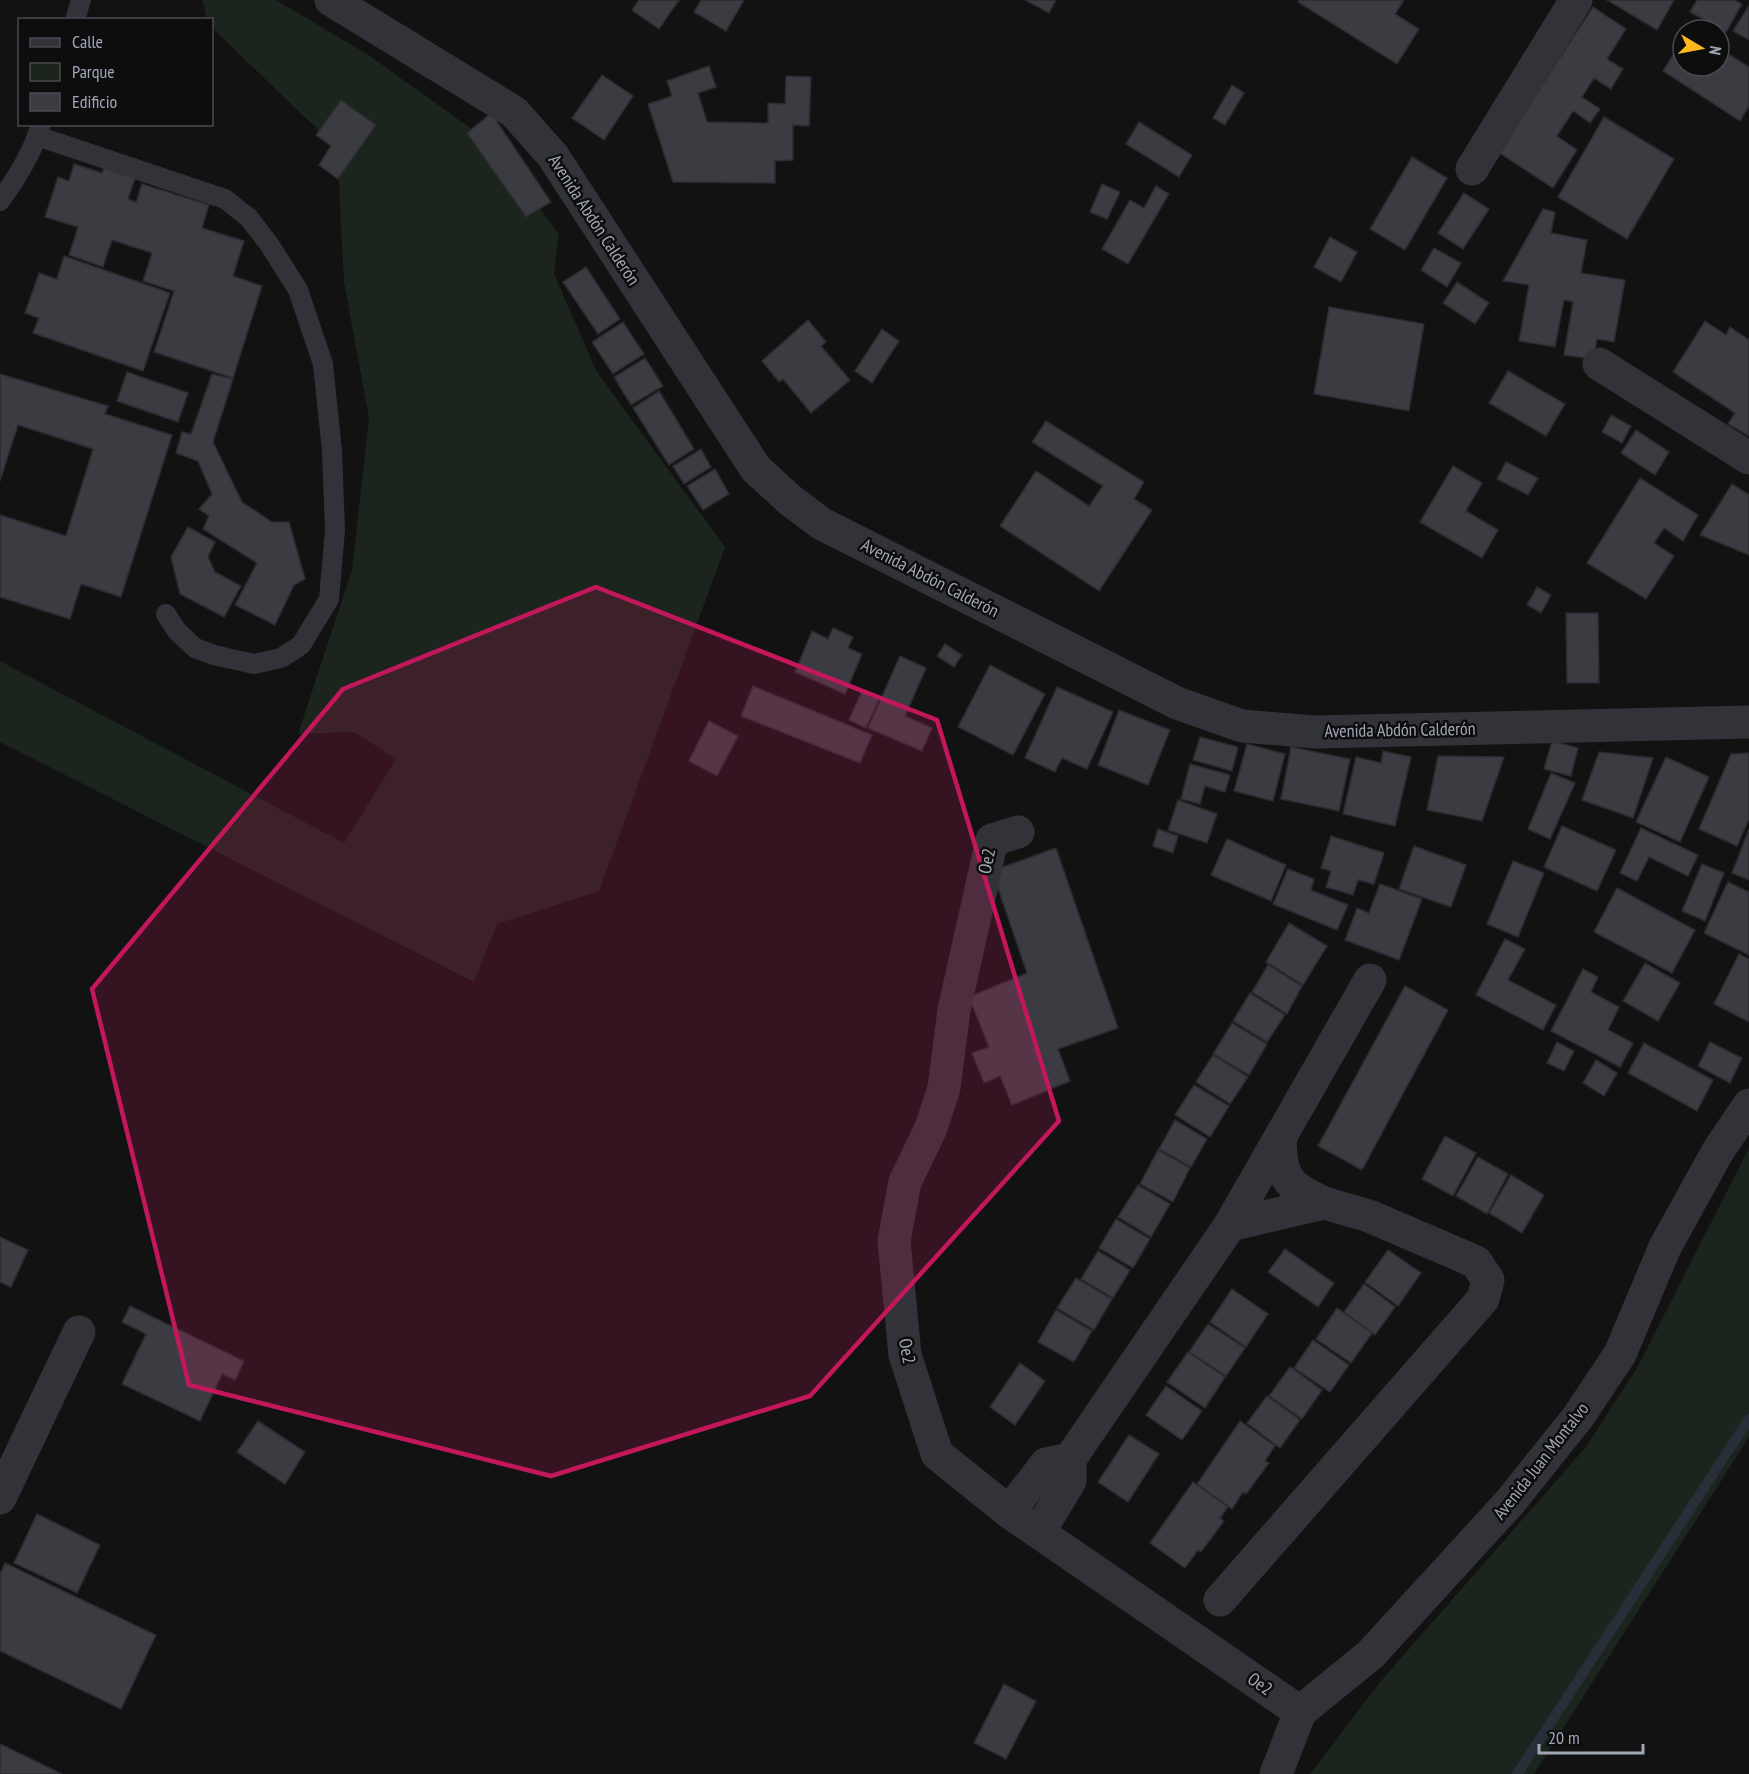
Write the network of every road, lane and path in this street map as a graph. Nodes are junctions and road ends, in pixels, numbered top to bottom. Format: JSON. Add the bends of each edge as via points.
{"nodes":[{"id":1,"x":81,"y":0,"type":"edge"},
{"id":2,"x":331,"y":0,"type":"edge"},
{"id":3,"x":1576,"y":0,"type":"edge"},
{"id":4,"x":76,"y":18,"type":"edge"},
{"id":5,"x":39,"y":130,"type":"edge"},
{"id":6,"x":1472,"y":168,"type":"dead end"},
{"id":7,"x":0,"y":201,"type":"edge"},
{"id":8,"x":1599,"y":364,"type":"dead end"},
{"id":9,"x":1749,"y":458,"type":"edge"},
{"id":10,"x":166,"y":614,"type":"dead end"},
{"id":11,"x":1749,"y":722,"type":"edge"},
{"id":12,"x":1018,"y":832,"type":"dead end"},
{"id":13,"x":1370,"y":980,"type":"dead end"},
{"id":14,"x":1749,"y":1104,"type":"edge"},
{"id":15,"x":1280,"y":1138,"type":"junction"},
{"id":16,"x":1324,"y":1203,"type":"junction"},
{"id":17,"x":1230,"y":1226,"type":"junction"},
{"id":18,"x":79,"y":1332,"type":"dead end"},
{"id":19,"x":1070,"y":1459,"type":"junction"},
{"id":20,"x":0,"y":1498,"type":"edge"},
{"id":21,"x":1009,"y":1512,"type":"junction"},
{"id":22,"x":1039,"y":1532,"type":"junction"},
{"id":23,"x":1220,"y":1600,"type":"dead end"},
{"id":24,"x":1300,"y":1712,"type":"junction"},
{"id":25,"x":1276,"y":1774,"type":"edge"}],
"edges":[{"from":1,"to":4,"type":"lane"},
{"from":2,"to":11,"type":"street","name":"Avenida Abdón Calderón","via":[[514,112],[553,156],[756,469],[822,524],[1177,703],[1242,726],[1315,732]]},
{"from":3,"to":6,"type":"street"},
{"from":5,"to":7,"type":"lane","via":[[13,184]]},
{"from":5,"to":10,"type":"lane","via":[[225,199],[249,218],[298,290],[323,364],[335,530],[329,599],[301,645],[281,658],[254,664],[214,655],[195,648]]},
{"from":8,"to":9,"type":"street"},
{"from":12,"to":21,"type":"street","name":"Oe2","via":[[992,840],[954,1010],[944,1088],[932,1128],[905,1182],[894,1241],[905,1355],[937,1454]]},
{"from":13,"to":15,"type":"street"},
{"from":14,"to":24,"type":"street","name":"Avenida Juan Montalvo","via":[[1665,1247],[1620,1354],[1578,1418],[1510,1502],[1379,1645]]},
{"from":15,"to":16,"type":"street","via":[[1284,1171],[1290,1183],[1299,1192]]},
{"from":15,"to":17,"type":"street"},
{"from":16,"to":17,"type":"street"},
{"from":16,"to":23,"type":"street","via":[[1369,1216],[1476,1262],[1488,1280],[1483,1299]]},
{"from":17,"to":19,"type":"street"},
{"from":18,"to":20,"type":"street"},
{"from":19,"to":21,"type":"street","via":[[1046,1464]]},
{"from":19,"to":22,"type":"street","via":[[1070,1481]]},
{"from":21,"to":22,"type":"street","name":"Oe2"},
{"from":22,"to":24,"type":"street","name":"Oe2"},
{"from":24,"to":25,"type":"street","name":"Avenida Juan Montalvo"}]}
